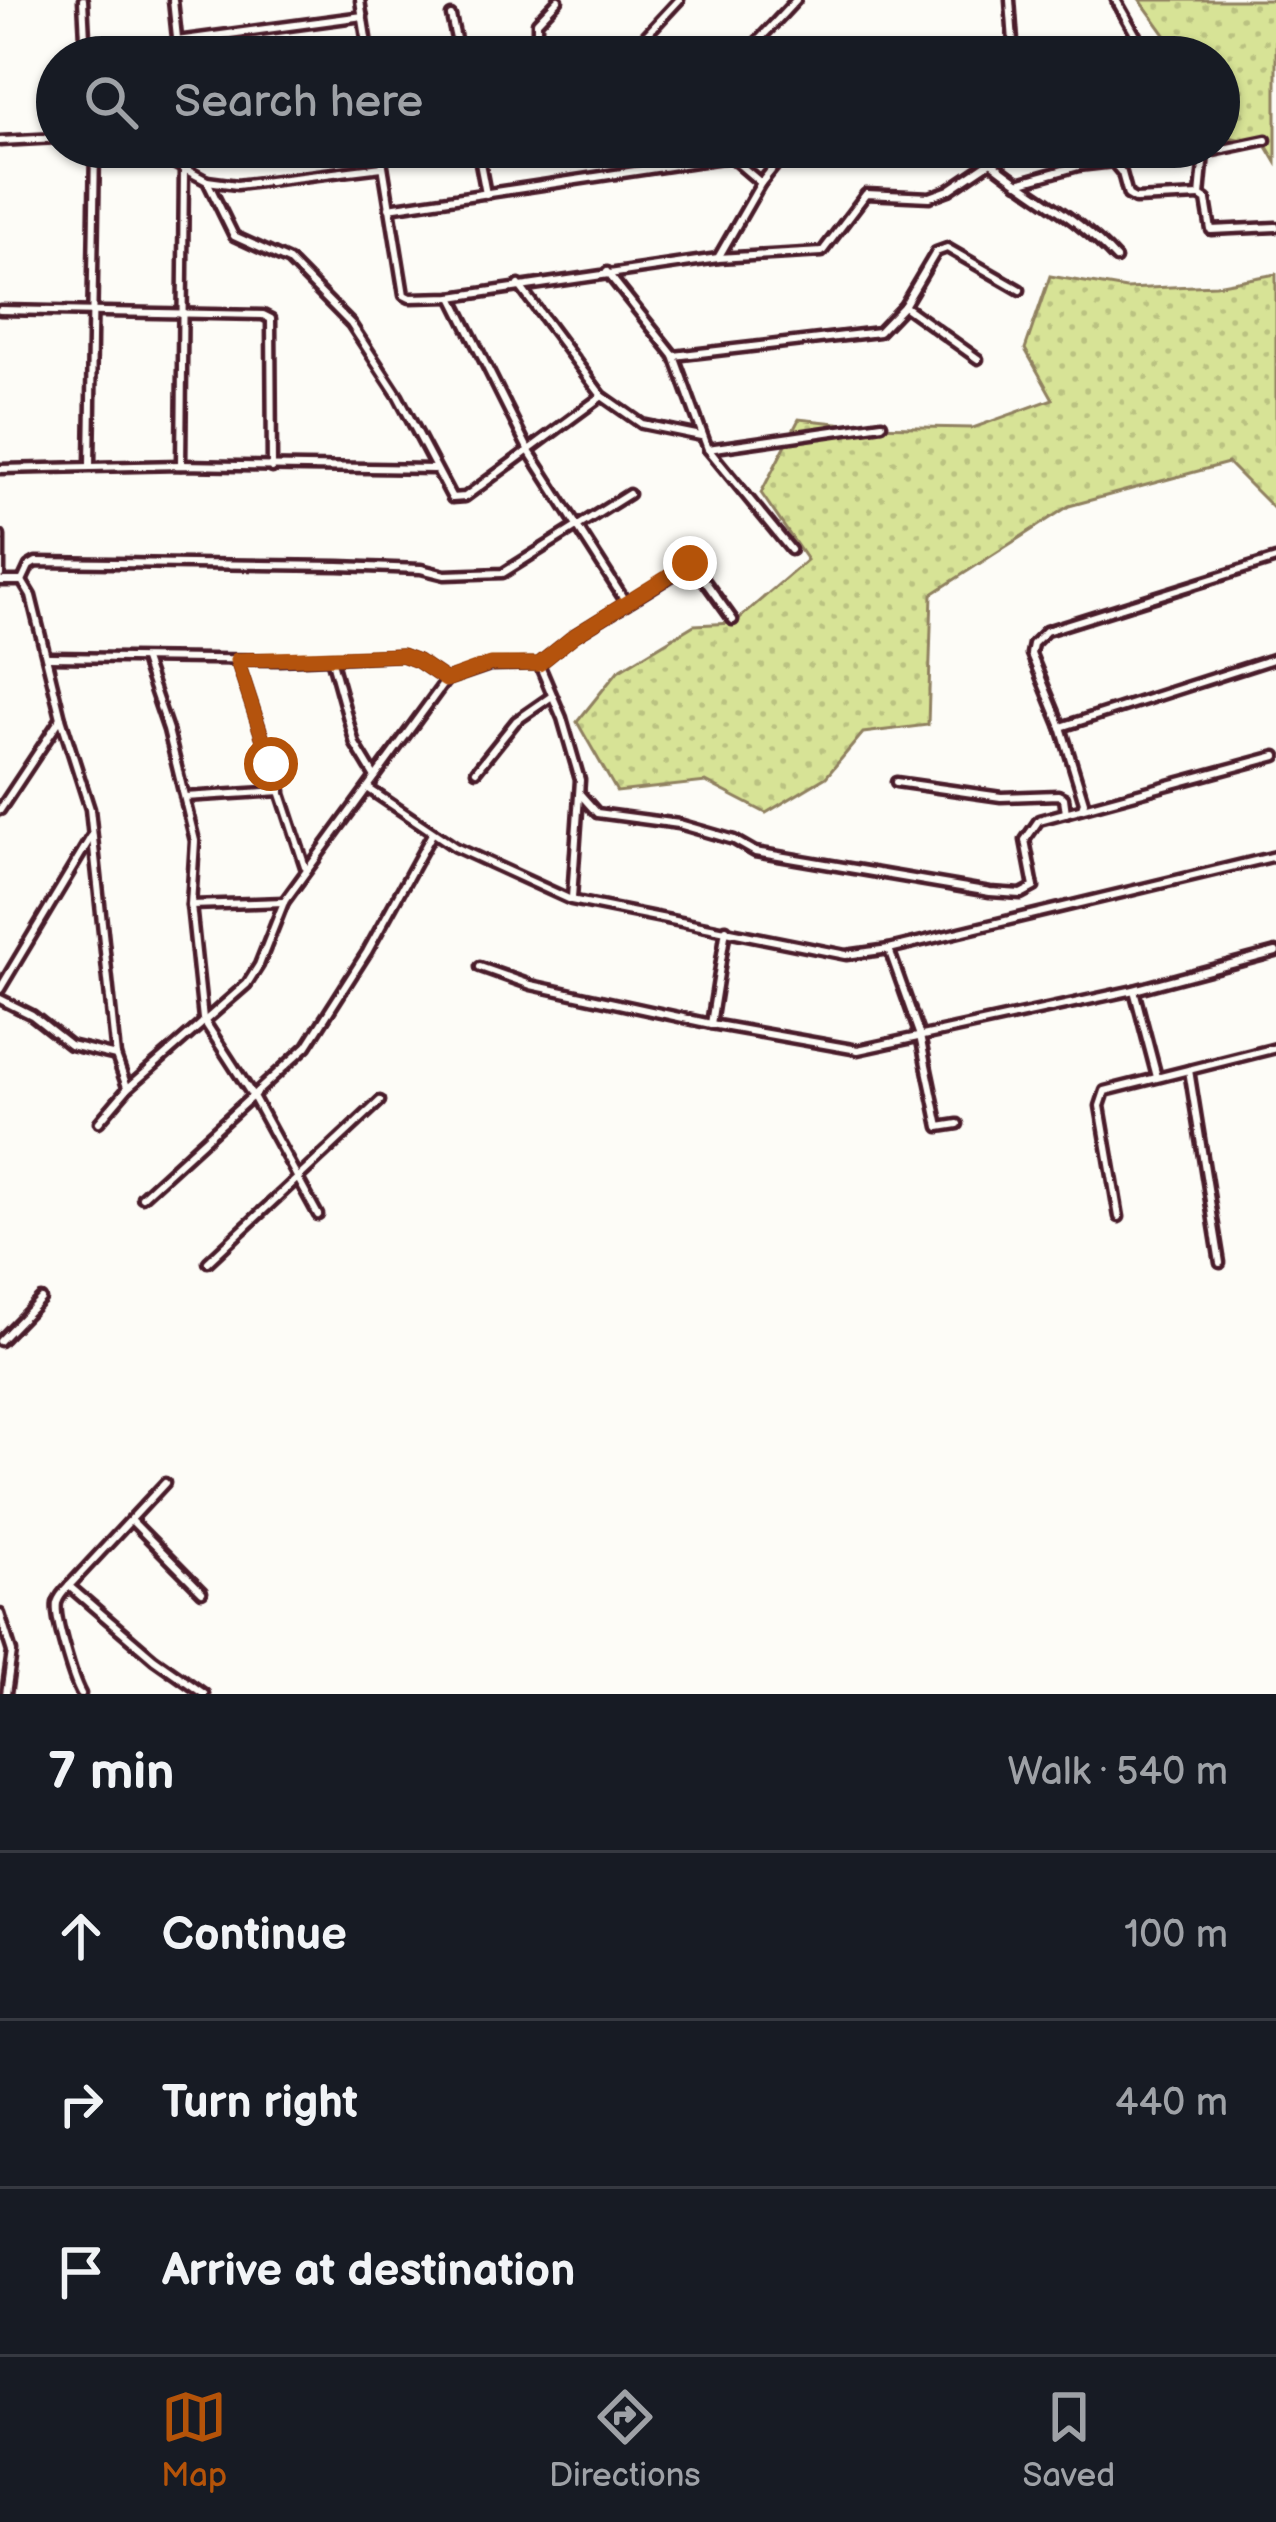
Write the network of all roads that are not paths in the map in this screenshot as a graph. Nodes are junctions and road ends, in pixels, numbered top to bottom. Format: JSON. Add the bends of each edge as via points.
{"nodes":[{"id":1,"x":83,"y":0,"type":"edge"},
{"id":2,"x":173,"y":0,"type":"edge"},
{"id":3,"x":360,"y":0,"type":"edge"},
{"id":4,"x":557,"y":0,"type":"edge"},
{"id":5,"x":680,"y":0,"type":"edge"},
{"id":6,"x":796,"y":0,"type":"edge"},
{"id":7,"x":1010,"y":0,"type":"edge"},
{"id":8,"x":1117,"y":0,"type":"edge"},
{"id":9,"x":363,"y":16,"type":"junction"},
{"id":10,"x":452,"y":16,"type":"dead end"},
{"id":11,"x":85,"y":36,"type":"edge"},
{"id":12,"x":176,"y":36,"type":"edge"},
{"id":13,"x":207,"y":36,"type":"edge"},
{"id":14,"x":366,"y":36,"type":"edge"},
{"id":15,"x":456,"y":36,"type":"edge"},
{"id":16,"x":537,"y":36,"type":"edge"},
{"id":17,"x":646,"y":36,"type":"edge"},
{"id":18,"x":762,"y":36,"type":"edge"},
{"id":19,"x":1014,"y":36,"type":"edge"},
{"id":20,"x":1137,"y":36,"type":"edge"},
{"id":21,"x":36,"y":139,"type":"edge"},
{"id":22,"x":1266,"y":140,"type":"dead end"},
{"id":23,"x":0,"y":141,"type":"edge"},
{"id":24,"x":1240,"y":145,"type":"edge"},
{"id":25,"x":94,"y":168,"type":"edge"},
{"id":26,"x":181,"y":168,"type":"edge"},
{"id":27,"x":367,"y":168,"type":"edge"},
{"id":28,"x":382,"y":168,"type":"edge"},
{"id":29,"x":481,"y":168,"type":"edge"},
{"id":30,"x":657,"y":168,"type":"edge"},
{"id":31,"x":743,"y":168,"type":"edge"},
{"id":32,"x":773,"y":168,"type":"edge"},
{"id":33,"x":983,"y":168,"type":"edge"},
{"id":34,"x":999,"y":168,"type":"edge"},
{"id":35,"x":1071,"y":168,"type":"edge"},
{"id":36,"x":1117,"y":168,"type":"edge"},
{"id":37,"x":1203,"y":168,"type":"edge"},
{"id":38,"x":184,"y":170,"type":"junction"},
{"id":39,"x":207,"y":181,"type":"junction"},
{"id":40,"x":761,"y":183,"type":"junction"},
{"id":41,"x":1018,"y":184,"type":"junction"},
{"id":42,"x":486,"y":194,"type":"junction"},
{"id":43,"x":1200,"y":196,"type":"junction"},
{"id":44,"x":388,"y":208,"type":"junction"},
{"id":45,"x":1276,"y":227,"type":"edge"},
{"id":46,"x":718,"y":258,"type":"junction"},
{"id":47,"x":1116,"y":259,"type":"dead end"},
{"id":48,"x":607,"y":272,"type":"junction"},
{"id":49,"x":519,"y":285,"type":"junction"},
{"id":50,"x":1020,"y":290,"type":"dead end"},
{"id":51,"x":452,"y":297,"type":"junction"},
{"id":52,"x":904,"y":306,"type":"junction"},
{"id":53,"x":0,"y":310,"type":"edge"},
{"id":54,"x":91,"y":314,"type":"junction"},
{"id":55,"x":180,"y":314,"type":"junction"},
{"id":56,"x":674,"y":356,"type":"junction"},
{"id":57,"x":978,"y":359,"type":"dead end"},
{"id":58,"x":602,"y":396,"type":"junction"},
{"id":59,"x":882,"y":424,"type":"dead end"},
{"id":60,"x":701,"y":436,"type":"junction"},
{"id":61,"x":708,"y":449,"type":"junction"},
{"id":62,"x":529,"y":451,"type":"junction"},
{"id":63,"x":89,"y":465,"type":"junction"},
{"id":64,"x":181,"y":465,"type":"junction"},
{"id":65,"x":272,"y":468,"type":"junction"},
{"id":66,"x":0,"y":469,"type":"edge"},
{"id":67,"x":436,"y":470,"type":"junction"},
{"id":68,"x":629,"y":494,"type":"dead end"},
{"id":69,"x":578,"y":527,"type":"junction"},
{"id":70,"x":0,"y":536,"type":"edge"},
{"id":71,"x":791,"y":550,"type":"dead end"},
{"id":72,"x":1276,"y":559,"type":"edge"},
{"id":73,"x":1,"y":564,"type":"edge"},
{"id":74,"x":28,"y":566,"type":"junction"},
{"id":75,"x":0,"y":578,"type":"edge"},
{"id":76,"x":22,"y":581,"type":"junction"},
{"id":77,"x":626,"y":602,"type":"junction"},
{"id":78,"x":733,"y":620,"type":"dead end"},
{"id":79,"x":49,"y":657,"type":"junction"},
{"id":80,"x":331,"y":658,"type":"junction"},
{"id":81,"x":1276,"y":658,"type":"edge"},
{"id":82,"x":144,"y":660,"type":"junction"},
{"id":83,"x":237,"y":660,"type":"junction"},
{"id":84,"x":539,"y":664,"type":"junction"},
{"id":85,"x":446,"y":680,"type":"junction"},
{"id":86,"x":552,"y":696,"type":"junction"},
{"id":87,"x":61,"y":718,"type":"junction"},
{"id":88,"x":1060,"y":727,"type":"junction"},
{"id":89,"x":1276,"y":756,"type":"edge"},
{"id":90,"x":476,"y":771,"type":"dead end"},
{"id":91,"x":375,"y":777,"type":"junction"},
{"id":92,"x":896,"y":782,"type":"dead end"},
{"id":93,"x":369,"y":789,"type":"junction"},
{"id":94,"x":281,"y":791,"type":"junction"},
{"id":95,"x":580,"y":794,"type":"junction"},
{"id":96,"x":185,"y":796,"type":"junction"},
{"id":97,"x":1082,"y":808,"type":"junction"},
{"id":98,"x":0,"y":810,"type":"edge"},
{"id":99,"x":1066,"y":813,"type":"junction"},
{"id":100,"x":93,"y":833,"type":"junction"},
{"id":101,"x":433,"y":833,"type":"junction"},
{"id":102,"x":1276,"y":856,"type":"edge"},
{"id":103,"x":305,"y":870,"type":"junction"},
{"id":104,"x":572,"y":900,"type":"junction"},
{"id":105,"x":284,"y":902,"type":"junction"},
{"id":106,"x":191,"y":905,"type":"junction"},
{"id":107,"x":726,"y":929,"type":"junction"},
{"id":108,"x":889,"y":949,"type":"junction"},
{"id":109,"x":1276,"y":952,"type":"edge"},
{"id":110,"x":480,"y":967,"type":"dead end"},
{"id":111,"x":0,"y":989,"type":"edge"},
{"id":112,"x":1135,"y":990,"type":"junction"},
{"id":113,"x":0,"y":999,"type":"edge"},
{"id":114,"x":203,"y":1019,"type":"junction"},
{"id":115,"x":711,"y":1024,"type":"junction"},
{"id":116,"x":920,"y":1036,"type":"junction"},
{"id":117,"x":1276,"y":1048,"type":"edge"},
{"id":118,"x":116,"y":1056,"type":"junction"},
{"id":119,"x":1189,"y":1070,"type":"junction"},
{"id":120,"x":1156,"y":1077,"type":"junction"},
{"id":121,"x":128,"y":1088,"type":"junction"},
{"id":122,"x":254,"y":1098,"type":"junction"},
{"id":123,"x":380,"y":1101,"type":"dead end"},
{"id":124,"x":99,"y":1122,"type":"dead end"},
{"id":125,"x":958,"y":1124,"type":"dead end"},
{"id":126,"x":296,"y":1175,"type":"junction"},
{"id":127,"x":142,"y":1197,"type":"dead end"},
{"id":128,"x":318,"y":1215,"type":"dead end"},
{"id":129,"x":1119,"y":1217,"type":"dead end"},
{"id":130,"x":208,"y":1262,"type":"dead end"},
{"id":131,"x":1220,"y":1262,"type":"dead end"},
{"id":132,"x":40,"y":1299,"type":"dead end"},
{"id":133,"x":0,"y":1341,"type":"edge"},
{"id":134,"x":164,"y":1484,"type":"dead end"},
{"id":135,"x":132,"y":1522,"type":"junction"},
{"id":136,"x":69,"y":1586,"type":"junction"},
{"id":137,"x":202,"y":1592,"type":"dead end"},
{"id":138,"x":0,"y":1614,"type":"edge"},
{"id":139,"x":7,"y":1694,"type":"edge"},
{"id":140,"x":81,"y":1694,"type":"edge"},
{"id":141,"x":204,"y":1694,"type":"edge"}],
"edges":[{"from":1,"to":11,"type":"street"},
{"from":2,"to":12,"type":"street"},
{"from":3,"to":9,"type":"street"},
{"from":4,"to":16,"type":"street","via":[[537,22]]},
{"from":5,"to":17,"type":"street"},
{"from":6,"to":18,"type":"street"},
{"from":7,"to":19,"type":"street"},
{"from":8,"to":20,"type":"street"},
{"from":9,"to":13,"type":"street"},
{"from":9,"to":14,"type":"street"},
{"from":10,"to":15,"type":"street"},
{"from":21,"to":23,"type":"street"},
{"from":22,"to":24,"type":"street"},
{"from":25,"to":54,"type":"street"},
{"from":26,"to":38,"type":"street"},
{"from":27,"to":39,"type":"street","via":[[237,185]]},
{"from":28,"to":44,"type":"street"},
{"from":29,"to":42,"type":"street"},
{"from":30,"to":42,"type":"street"},
{"from":31,"to":40,"type":"street"},
{"from":32,"to":40,"type":"street"},
{"from":33,"to":46,"type":"street","via":[[930,197],[866,194],[822,252]]},
{"from":34,"to":41,"type":"street"},
{"from":35,"to":41,"type":"street"},
{"from":36,"to":43,"type":"street","via":[[1135,199]]},
{"from":37,"to":43,"type":"street"},
{"from":38,"to":39,"type":"street"},
{"from":38,"to":55,"type":"street"},
{"from":39,"to":67,"type":"street","via":[[234,236],[289,261],[351,324]]},
{"from":40,"to":46,"type":"street"},
{"from":41,"to":47,"type":"street","via":[[1071,214]]},
{"from":42,"to":44,"type":"street"},
{"from":43,"to":45,"type":"street","via":[[1211,230]]},
{"from":44,"to":51,"type":"street","via":[[404,295]]},
{"from":46,"to":48,"type":"street"},
{"from":48,"to":49,"type":"street"},
{"from":48,"to":56,"type":"street"},
{"from":49,"to":51,"type":"street"},
{"from":49,"to":58,"type":"street"},
{"from":50,"to":52,"type":"street","via":[[947,248],[936,252]]},
{"from":51,"to":62,"type":"street"},
{"from":52,"to":56,"type":"street","via":[[879,332],[860,337]]},
{"from":52,"to":57,"type":"street"},
{"from":53,"to":54,"type":"street"},
{"from":54,"to":55,"type":"street"},
{"from":54,"to":63,"type":"street"},
{"from":55,"to":64,"type":"street"},
{"from":55,"to":65,"type":"street","via":[[271,319]]},
{"from":56,"to":60,"type":"street"},
{"from":58,"to":60,"type":"street","via":[[643,424]]},
{"from":58,"to":62,"type":"street"},
{"from":59,"to":61,"type":"street"},
{"from":60,"to":61,"type":"street"},
{"from":61,"to":71,"type":"street"},
{"from":62,"to":67,"type":"street","via":[[459,500]]},
{"from":62,"to":69,"type":"street"},
{"from":63,"to":64,"type":"street"},
{"from":63,"to":66,"type":"street"},
{"from":64,"to":65,"type":"street"},
{"from":65,"to":67,"type":"street"},
{"from":68,"to":69,"type":"street"},
{"from":69,"to":74,"type":"street","via":[[513,568],[476,576],[339,566]]},
{"from":69,"to":77,"type":"street"},
{"from":70,"to":73,"type":"street"},
{"from":72,"to":88,"type":"street","via":[[1040,636],[1031,654]]},
{"from":73,"to":74,"type":"street"},
{"from":73,"to":75,"type":"street"},
{"from":74,"to":76,"type":"street"},
{"from":75,"to":76,"type":"street"},
{"from":76,"to":79,"type":"street"},
{"from":77,"to":78,"type":"street","via":[[692,563]]},
{"from":77,"to":84,"type":"street"},
{"from":79,"to":82,"type":"street"},
{"from":79,"to":87,"type":"street"},
{"from":80,"to":83,"type":"street"},
{"from":80,"to":85,"type":"street","via":[[402,655]]},
{"from":80,"to":91,"type":"street","via":[[355,744]]},
{"from":81,"to":88,"type":"street"},
{"from":82,"to":83,"type":"street"},
{"from":82,"to":96,"type":"street"},
{"from":83,"to":94,"type":"street"},
{"from":84,"to":85,"type":"street","via":[[490,664]]},
{"from":84,"to":86,"type":"street"},
{"from":85,"to":91,"type":"street"},
{"from":86,"to":90,"type":"street","via":[[516,722]]},
{"from":86,"to":95,"type":"street"},
{"from":87,"to":98,"type":"street"},
{"from":87,"to":100,"type":"street"},
{"from":88,"to":97,"type":"street"},
{"from":89,"to":97,"type":"street"},
{"from":91,"to":93,"type":"street"},
{"from":92,"to":99,"type":"street","via":[[1001,797],[1058,795]]},
{"from":93,"to":101,"type":"street"},
{"from":93,"to":103,"type":"street"},
{"from":94,"to":96,"type":"street"},
{"from":94,"to":103,"type":"street"},
{"from":95,"to":99,"type":"street","via":[[597,813],[679,824],[755,852],[1008,893],[1034,887],[1028,832]]},
{"from":95,"to":104,"type":"street"},
{"from":96,"to":106,"type":"street","via":[[195,841]]},
{"from":97,"to":99,"type":"street"},
{"from":100,"to":111,"type":"street"},
{"from":100,"to":118,"type":"street"},
{"from":101,"to":104,"type":"street"},
{"from":101,"to":122,"type":"street","via":[[320,1030]]},
{"from":102,"to":108,"type":"street"},
{"from":103,"to":105,"type":"street"},
{"from":104,"to":107,"type":"street"},
{"from":105,"to":106,"type":"street"},
{"from":105,"to":114,"type":"street","via":[[247,984]]},
{"from":106,"to":114,"type":"street"},
{"from":107,"to":108,"type":"street","via":[[846,955]]},
{"from":107,"to":115,"type":"street"},
{"from":108,"to":116,"type":"street"},
{"from":109,"to":112,"type":"street"},
{"from":110,"to":115,"type":"street"},
{"from":112,"to":116,"type":"street"},
{"from":112,"to":120,"type":"street"},
{"from":113,"to":118,"type":"street","via":[[62,1041]]},
{"from":114,"to":121,"type":"street"},
{"from":114,"to":122,"type":"street"},
{"from":115,"to":116,"type":"street","via":[[845,1050]]},
{"from":116,"to":125,"type":"street","via":[[939,1127]]},
{"from":117,"to":119,"type":"street"},
{"from":118,"to":121,"type":"street"},
{"from":119,"to":120,"type":"street"},
{"from":119,"to":131,"type":"street"},
{"from":120,"to":129,"type":"street","via":[[1100,1097]]},
{"from":121,"to":124,"type":"street"},
{"from":122,"to":126,"type":"street"},
{"from":122,"to":127,"type":"street"},
{"from":123,"to":126,"type":"street"},
{"from":126,"to":128,"type":"street"},
{"from":126,"to":130,"type":"street"},
{"from":132,"to":133,"type":"street"},
{"from":134,"to":135,"type":"street"},
{"from":135,"to":136,"type":"street"},
{"from":135,"to":137,"type":"street"},
{"from":136,"to":140,"type":"street","via":[[57,1613]]},
{"from":136,"to":141,"type":"street"},
{"from":138,"to":139,"type":"street","via":[[10,1636]]}]}
